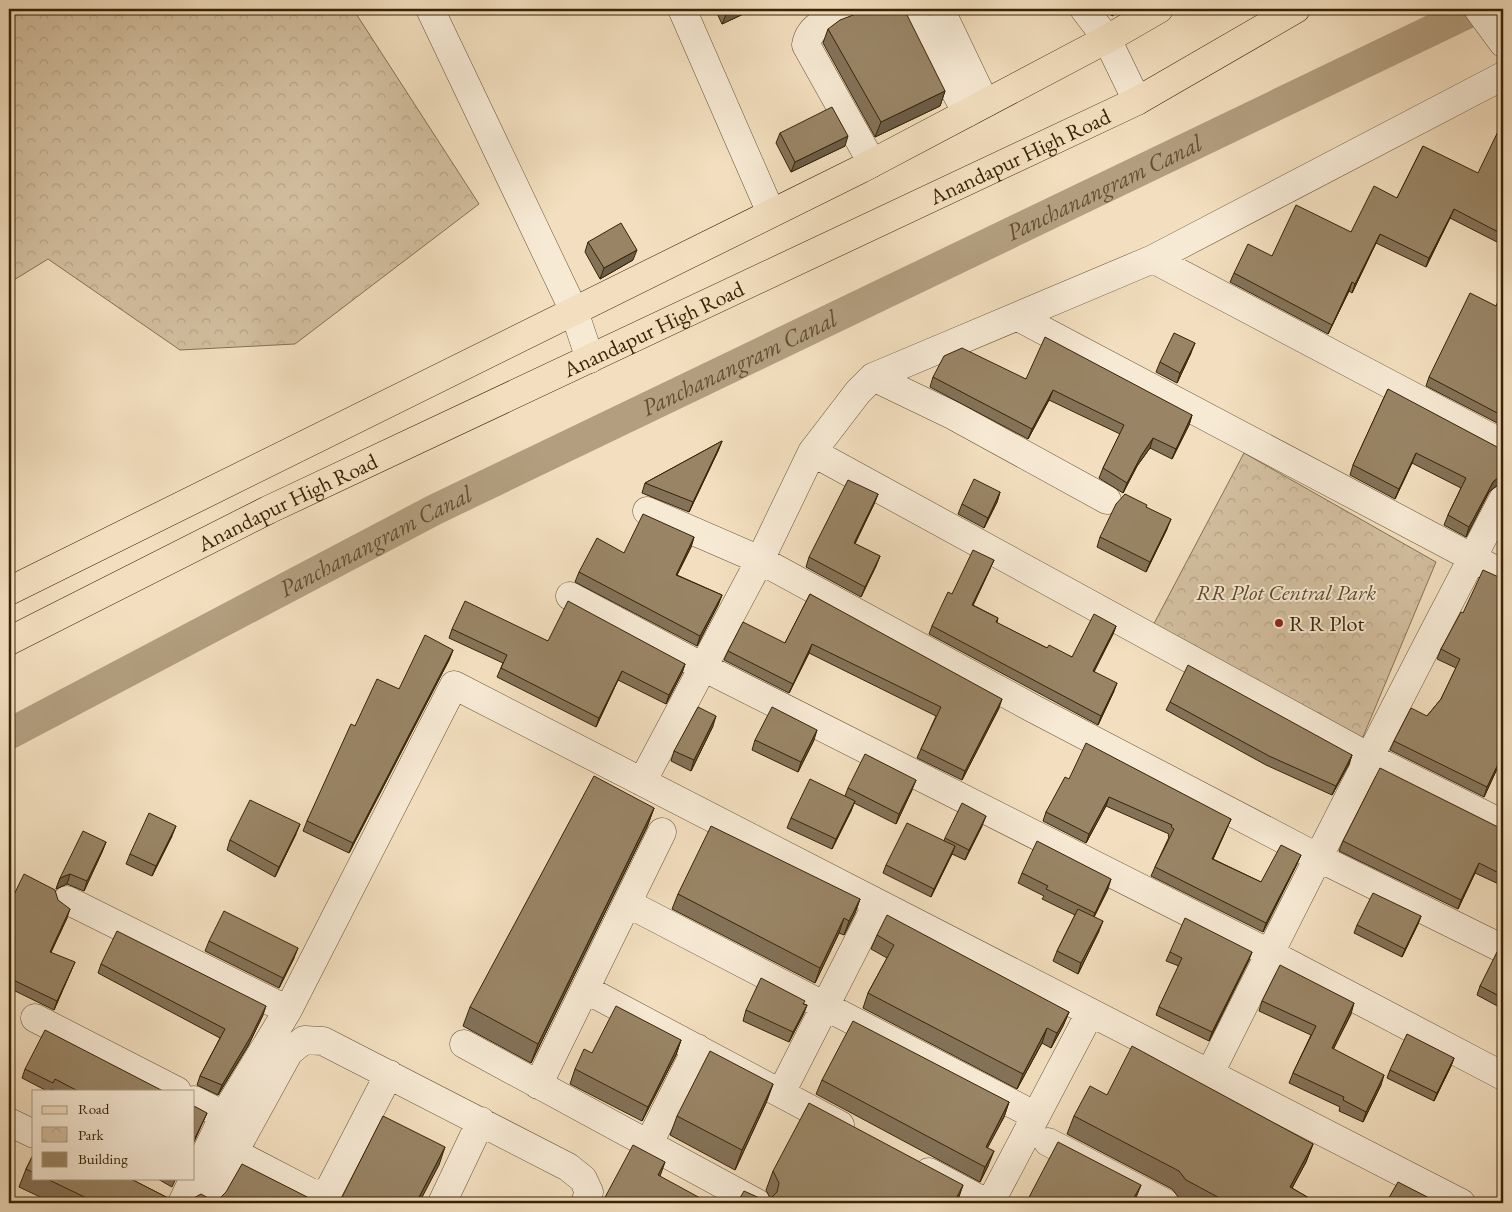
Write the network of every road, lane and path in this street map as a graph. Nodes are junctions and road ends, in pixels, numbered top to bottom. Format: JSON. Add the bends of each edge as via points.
{"nodes":[{"id":1,"x":430,"y":9,"type":"edge"},
{"id":2,"x":682,"y":9,"type":"edge"},
{"id":3,"x":862,"y":9,"type":"edge"},
{"id":4,"x":910,"y":9,"type":"edge"},
{"id":5,"x":1084,"y":9,"type":"edge"},
{"id":6,"x":1159,"y":9,"type":"edge"},
{"id":7,"x":1296,"y":9,"type":"edge"},
{"id":8,"x":1482,"y":16,"type":"edge"},
{"id":9,"x":944,"y":17,"type":"dead end"},
{"id":10,"x":1106,"y":39,"type":"junction"},
{"id":11,"x":1503,"y":43,"type":"edge"},
{"id":12,"x":1503,"y":76,"type":"edge"},
{"id":13,"x":1137,"y":100,"type":"junction"},
{"id":14,"x":976,"y":108,"type":"junction"},
{"id":15,"x":872,"y":163,"type":"junction"},
{"id":16,"x":771,"y":213,"type":"junction"},
{"id":17,"x":1153,"y":259,"type":"junction"},
{"id":18,"x":574,"y":312,"type":"junction"},
{"id":19,"x":1018,"y":318,"type":"junction"},
{"id":20,"x":590,"y":359,"type":"junction"},
{"id":21,"x":873,"y":377,"type":"junction"},
{"id":22,"x":1503,"y":444,"type":"edge"},
{"id":23,"x":812,"y":452,"type":"junction"},
{"id":24,"x":1503,"y":498,"type":"edge"},
{"id":25,"x":1107,"y":500,"type":"dead end"},
{"id":26,"x":647,"y":511,"type":"dead end"},
{"id":27,"x":1472,"y":558,"type":"junction"},
{"id":28,"x":760,"y":560,"type":"junction"},
{"id":29,"x":1503,"y":574,"type":"edge"},
{"id":30,"x":9,"y":591,"type":"edge"},
{"id":31,"x":570,"y":596,"type":"dead end"},
{"id":32,"x":9,"y":641,"type":"edge"},
{"id":33,"x":703,"y":667,"type":"junction"},
{"id":34,"x":1371,"y":758,"type":"junction"},
{"id":35,"x":642,"y":782,"type":"junction"},
{"id":36,"x":1503,"y":824,"type":"edge"},
{"id":37,"x":662,"y":832,"type":"dead end"},
{"id":38,"x":1318,"y":856,"type":"junction"},
{"id":39,"x":67,"y":900,"type":"dead end"},
{"id":40,"x":627,"y":903,"type":"junction"},
{"id":41,"x":877,"y":904,"type":"junction"},
{"id":42,"x":1503,"y":949,"type":"edge"},
{"id":43,"x":1269,"y":953,"type":"junction"},
{"id":44,"x":585,"y":989,"type":"junction"},
{"id":45,"x":825,"y":1006,"type":"junction"},
{"id":46,"x":288,"y":1010,"type":"junction"},
{"id":47,"x":1090,"y":1013,"type":"junction"},
{"id":48,"x":36,"y":1018,"type":"dead end"},
{"id":49,"x":464,"y":1044,"type":"dead end"},
{"id":50,"x":697,"y":1048,"type":"junction"},
{"id":51,"x":389,"y":1074,"type":"junction"},
{"id":52,"x":1209,"y":1075,"type":"junction"},
{"id":53,"x":1503,"y":1076,"type":"edge"},
{"id":54,"x":538,"y":1085,"type":"junction"},
{"id":55,"x":175,"y":1090,"type":"edge"},
{"id":56,"x":781,"y":1093,"type":"junction"},
{"id":57,"x":195,"y":1100,"type":"edge"},
{"id":58,"x":224,"y":1115,"type":"junction"},
{"id":59,"x":1036,"y":1116,"type":"junction"},
{"id":60,"x":481,"y":1121,"type":"junction"},
{"id":61,"x":9,"y":1122,"type":"edge"},
{"id":62,"x":32,"y":1133,"type":"edge"},
{"id":63,"x":858,"y":1135,"type":"edge"},
{"id":64,"x":1048,"y":1142,"type":"dead end"},
{"id":65,"x":648,"y":1145,"type":"junction"},
{"id":66,"x":233,"y":1152,"type":"junction"},
{"id":67,"x":910,"y":1162,"type":"edge"},
{"id":68,"x":195,"y":1176,"type":"edge"},
{"id":69,"x":193,"y":1180,"type":"edge"},
{"id":70,"x":1157,"y":1201,"type":"edge"},
{"id":71,"x":182,"y":1203,"type":"edge"},
{"id":72,"x":206,"y":1203,"type":"edge"},
{"id":73,"x":442,"y":1203,"type":"edge"},
{"id":74,"x":585,"y":1203,"type":"edge"},
{"id":75,"x":757,"y":1203,"type":"edge"},
{"id":76,"x":989,"y":1203,"type":"edge"},
{"id":77,"x":1461,"y":1203,"type":"edge"}],
"edges":[{"from":1,"to":18,"type":"street"},
{"from":2,"to":16,"type":"street"},
{"from":3,"to":15,"type":"street","via":[[816,26],[808,35],[806,45]]},
{"from":4,"to":14,"type":"street"},
{"from":5,"to":10,"type":"street"},
{"from":6,"to":10,"type":"main road","name":"Anandapur High Road"},
{"from":7,"to":13,"type":"main road","name":"Anandapur High Road"},
{"from":8,"to":11,"type":"street"},
{"from":9,"to":14,"type":"street"},
{"from":10,"to":13,"type":"street"},
{"from":10,"to":14,"type":"main road","name":"Anandapur High Road"},
{"from":12,"to":17,"type":"street"},
{"from":13,"to":20,"type":"main road","name":"Anandapur High Road"},
{"from":14,"to":15,"type":"main road","name":"Anandapur High Road"},
{"from":15,"to":16,"type":"main road","name":"Anandapur High Road"},
{"from":16,"to":18,"type":"main road","name":"Anandapur High Road"},
{"from":17,"to":19,"type":"street"},
{"from":17,"to":22,"type":"street"},
{"from":18,"to":20,"type":"street"},
{"from":18,"to":30,"type":"main road","name":"Anandapur High Road"},
{"from":19,"to":21,"type":"street"},
{"from":19,"to":27,"type":"street"},
{"from":20,"to":32,"type":"main road","name":"Anandapur High Road","via":[[268,510]]},
{"from":21,"to":23,"type":"street"},
{"from":21,"to":25,"type":"street","via":[[954,416]]},
{"from":23,"to":28,"type":"street"},
{"from":23,"to":34,"type":"street"},
{"from":24,"to":27,"type":"street"},
{"from":26,"to":28,"type":"street"},
{"from":27,"to":29,"type":"street"},
{"from":27,"to":34,"type":"street"},
{"from":28,"to":33,"type":"street"},
{"from":28,"to":38,"type":"street","via":[[1034,709]]},
{"from":31,"to":33,"type":"street"},
{"from":33,"to":35,"type":"street"},
{"from":33,"to":43,"type":"street"},
{"from":34,"to":36,"type":"street"},
{"from":34,"to":38,"type":"street"},
{"from":35,"to":41,"type":"street"},
{"from":35,"to":46,"type":"street","via":[[454,685]]},
{"from":37,"to":40,"type":"street"},
{"from":38,"to":42,"type":"street"},
{"from":38,"to":43,"type":"street"},
{"from":39,"to":46,"type":"street"},
{"from":40,"to":44,"type":"street"},
{"from":40,"to":45,"type":"street"},
{"from":41,"to":45,"type":"street"},
{"from":41,"to":47,"type":"street"},
{"from":43,"to":52,"type":"street"},
{"from":43,"to":53,"type":"street"},
{"from":44,"to":50,"type":"street"},
{"from":44,"to":54,"type":"street"},
{"from":45,"to":56,"type":"street"},
{"from":45,"to":59,"type":"street"},
{"from":46,"to":58,"type":"street"},
{"from":47,"to":52,"type":"street"},
{"from":47,"to":59,"type":"street"},
{"from":48,"to":55,"type":"street"},
{"from":49,"to":54,"type":"street"},
{"from":50,"to":56,"type":"street"},
{"from":50,"to":65,"type":"street"},
{"from":51,"to":60,"type":"street"},
{"from":51,"to":66,"type":"street","via":[[323,1041],[304,1040],[288,1052]]},
{"from":51,"to":66,"type":"street","via":[[328,1192],[310,1192]]},
{"from":52,"to":77,"type":"street"},
{"from":54,"to":65,"type":"street"},
{"from":56,"to":63,"type":"street"},
{"from":57,"to":58,"type":"street"},
{"from":58,"to":68,"type":"street"},
{"from":59,"to":76,"type":"street"},
{"from":60,"to":73,"type":"street"},
{"from":60,"to":74,"type":"street","via":[[568,1167],[583,1179],[589,1192]]},
{"from":61,"to":62,"type":"street"},
{"from":64,"to":70,"type":"street"},
{"from":65,"to":75,"type":"street"},
{"from":66,"to":72,"type":"street"},
{"from":67,"to":76,"type":"street"},
{"from":69,"to":71,"type":"street"}]}
